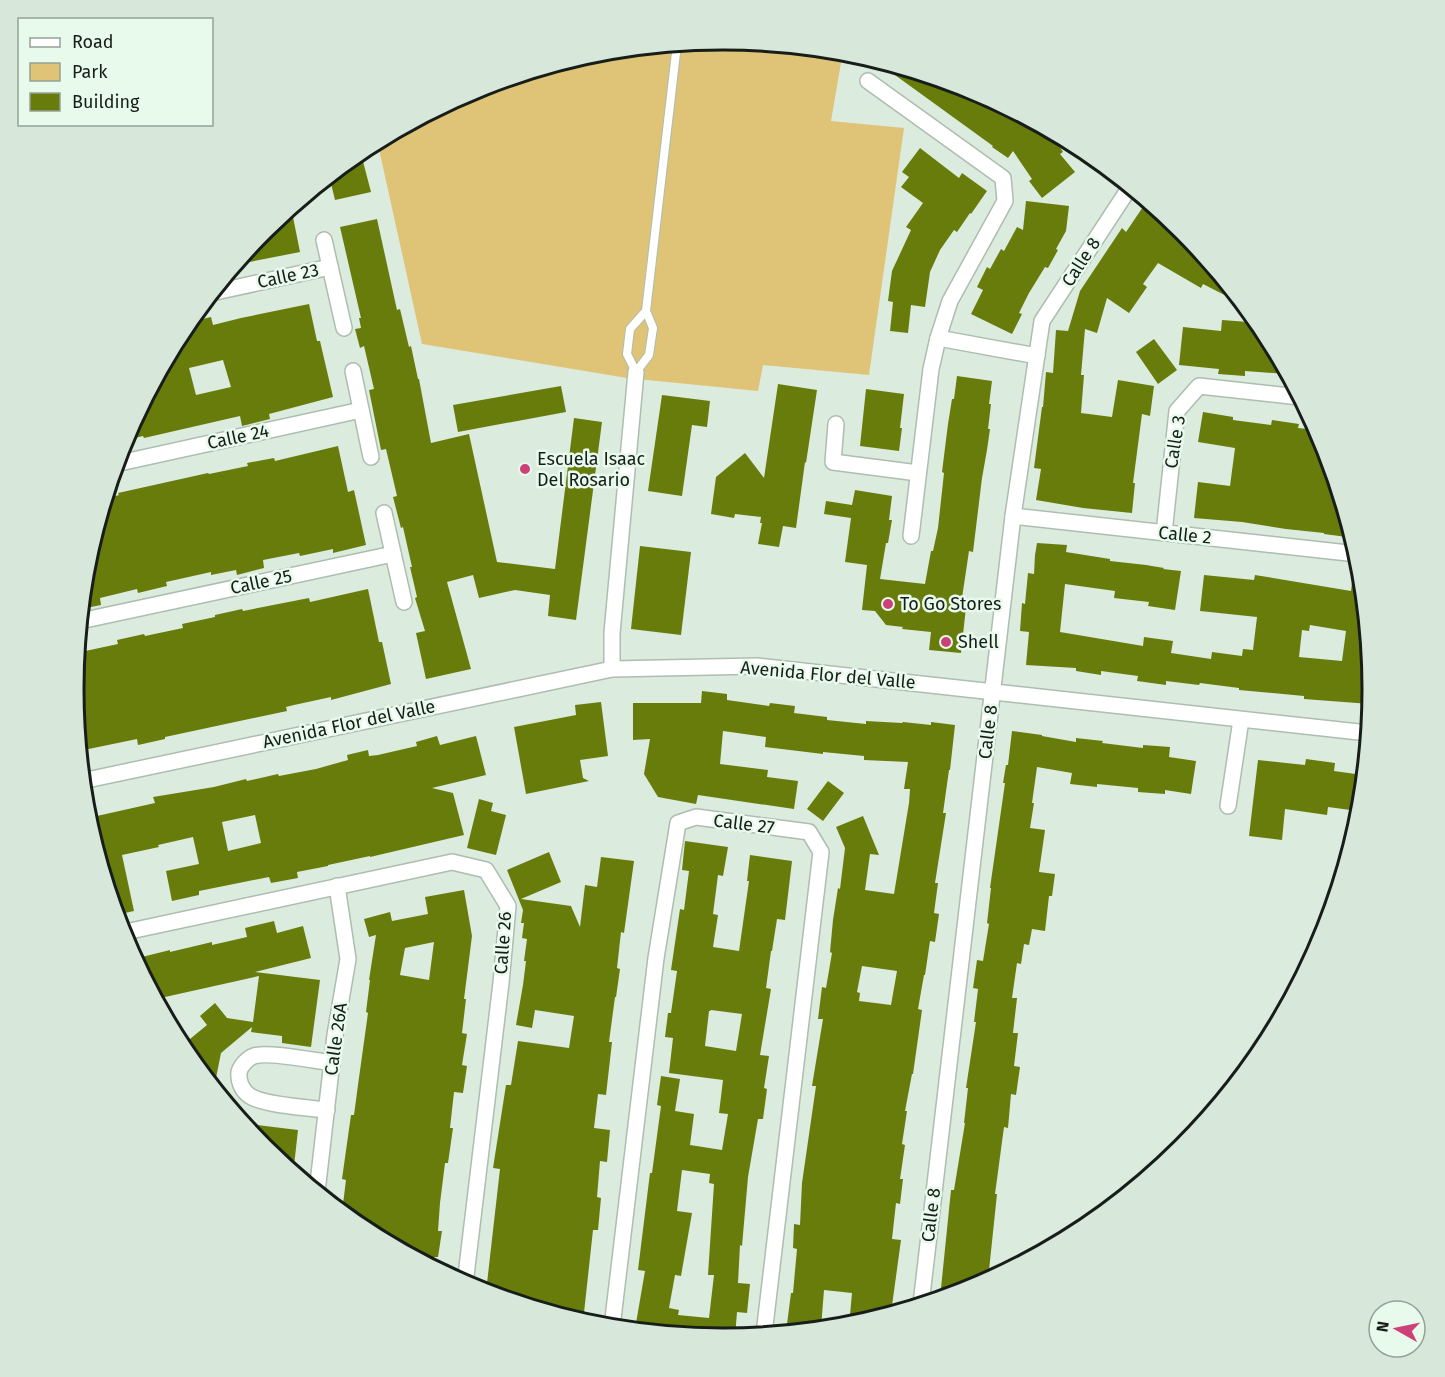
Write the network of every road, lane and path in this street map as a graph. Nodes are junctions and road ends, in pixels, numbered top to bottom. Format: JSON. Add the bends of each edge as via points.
{"nodes":[{"id":1,"x":676,"y":51,"type":"edge"},
{"id":2,"x":868,"y":81,"type":"dead end"},
{"id":3,"x":1125,"y":193,"type":"edge"},
{"id":4,"x":324,"y":240,"type":"dead end"},
{"id":5,"x":330,"y":267,"type":"junction"},
{"id":6,"x":224,"y":290,"type":"edge"},
{"id":7,"x":646,"y":311,"type":"junction"},
{"id":8,"x":344,"y":328,"type":"dead end"},
{"id":9,"x":938,"y":338,"type":"junction"},
{"id":10,"x":1037,"y":356,"type":"junction"},
{"id":11,"x":353,"y":371,"type":"dead end"},
{"id":12,"x":636,"y":372,"type":"junction"},
{"id":13,"x":1291,"y":396,"type":"edge"},
{"id":14,"x":361,"y":410,"type":"junction"},
{"id":15,"x":836,"y":424,"type":"dead end"},
{"id":16,"x":371,"y":457,"type":"dead end"},
{"id":17,"x":125,"y":462,"type":"edge"},
{"id":18,"x":918,"y":473,"type":"junction"},
{"id":19,"x":384,"y":513,"type":"dead end"},
{"id":20,"x":1013,"y":516,"type":"junction"},
{"id":21,"x":1164,"y":533,"type":"junction"},
{"id":22,"x":911,"y":536,"type":"dead end"},
{"id":23,"x":1347,"y":553,"type":"edge"},
{"id":24,"x":393,"y":554,"type":"junction"},
{"id":25,"x":404,"y":602,"type":"dead end"},
{"id":26,"x":88,"y":619,"type":"edge"},
{"id":27,"x":612,"y":669,"type":"junction"},
{"id":28,"x":993,"y":691,"type":"junction"},
{"id":29,"x":1241,"y":720,"type":"junction"},
{"id":30,"x":1360,"y":732,"type":"edge"},
{"id":31,"x":90,"y":779,"type":"edge"},
{"id":32,"x":1228,"y":806,"type":"dead end"},
{"id":33,"x":337,"y":886,"type":"junction"},
{"id":34,"x":131,"y":931,"type":"edge"},
{"id":35,"x":332,"y":1063,"type":"junction"},
{"id":36,"x":327,"y":1110,"type":"junction"},
{"id":37,"x":318,"y":1183,"type":"edge"},
{"id":38,"x":466,"y":1274,"type":"edge"},
{"id":39,"x":922,"y":1296,"type":"edge"},
{"id":40,"x":613,"y":1318,"type":"edge"},
{"id":41,"x":765,"y":1326,"type":"edge"}],
"edges":[{"from":1,"to":7,"type":"lane"},
{"from":2,"to":9,"type":"street","via":[[1002,178],[1005,201],[950,301]]},
{"from":3,"to":10,"type":"street","name":"Calle 8","via":[[1042,321]]},
{"from":4,"to":5,"type":"street"},
{"from":5,"to":6,"type":"street","name":"Calle 23"},
{"from":5,"to":8,"type":"street"},
{"from":7,"to":12,"type":"lane","via":[[652,328],[649,355]]},
{"from":7,"to":12,"type":"lane","via":[[630,329],[627,354]]},
{"from":9,"to":10,"type":"street"},
{"from":9,"to":18,"type":"street"},
{"from":10,"to":20,"type":"street","name":"Calle 8"},
{"from":11,"to":14,"type":"street"},
{"from":12,"to":27,"type":"street"},
{"from":13,"to":21,"type":"street","name":"Calle 3","via":[[1198,386],[1177,411]]},
{"from":14,"to":16,"type":"street"},
{"from":14,"to":17,"type":"street","name":"Calle 24"},
{"from":15,"to":18,"type":"street","via":[[833,462]]},
{"from":18,"to":22,"type":"street"},
{"from":19,"to":24,"type":"street"},
{"from":20,"to":21,"type":"street","name":"Calle 2"},
{"from":20,"to":28,"type":"street","name":"Calle 8"},
{"from":21,"to":23,"type":"street","name":"Calle 2"},
{"from":24,"to":25,"type":"street"},
{"from":24,"to":26,"type":"street","name":"Calle 25"},
{"from":27,"to":28,"type":"street","name":"Avenida Flor del Valle","via":[[757,666]]},
{"from":27,"to":31,"type":"street","name":"Avenida Flor del Valle"},
{"from":28,"to":29,"type":"street","name":"Avenida Flor del Valle"},
{"from":28,"to":39,"type":"street","name":"Calle 8"},
{"from":29,"to":30,"type":"street","name":"Avenida Flor del Valle"},
{"from":29,"to":32,"type":"street"},
{"from":33,"to":34,"type":"street","name":"Calle 26"},
{"from":33,"to":35,"type":"street","name":"Calle 26A","via":[[348,958]]},
{"from":33,"to":38,"type":"street","name":"Calle 26","via":[[452,862],[486,870],[508,906]]},
{"from":35,"to":36,"type":"street","name":"Calle 26A"},
{"from":35,"to":36,"type":"street","via":[[264,1054],[253,1056],[239,1072],[240,1086],[249,1096]]},
{"from":36,"to":37,"type":"street","name":"Calle 26A"},
{"from":40,"to":41,"type":"street","name":"Calle 27","via":[[656,958],[678,823],[696,817],[809,832],[821,852]]}]}
